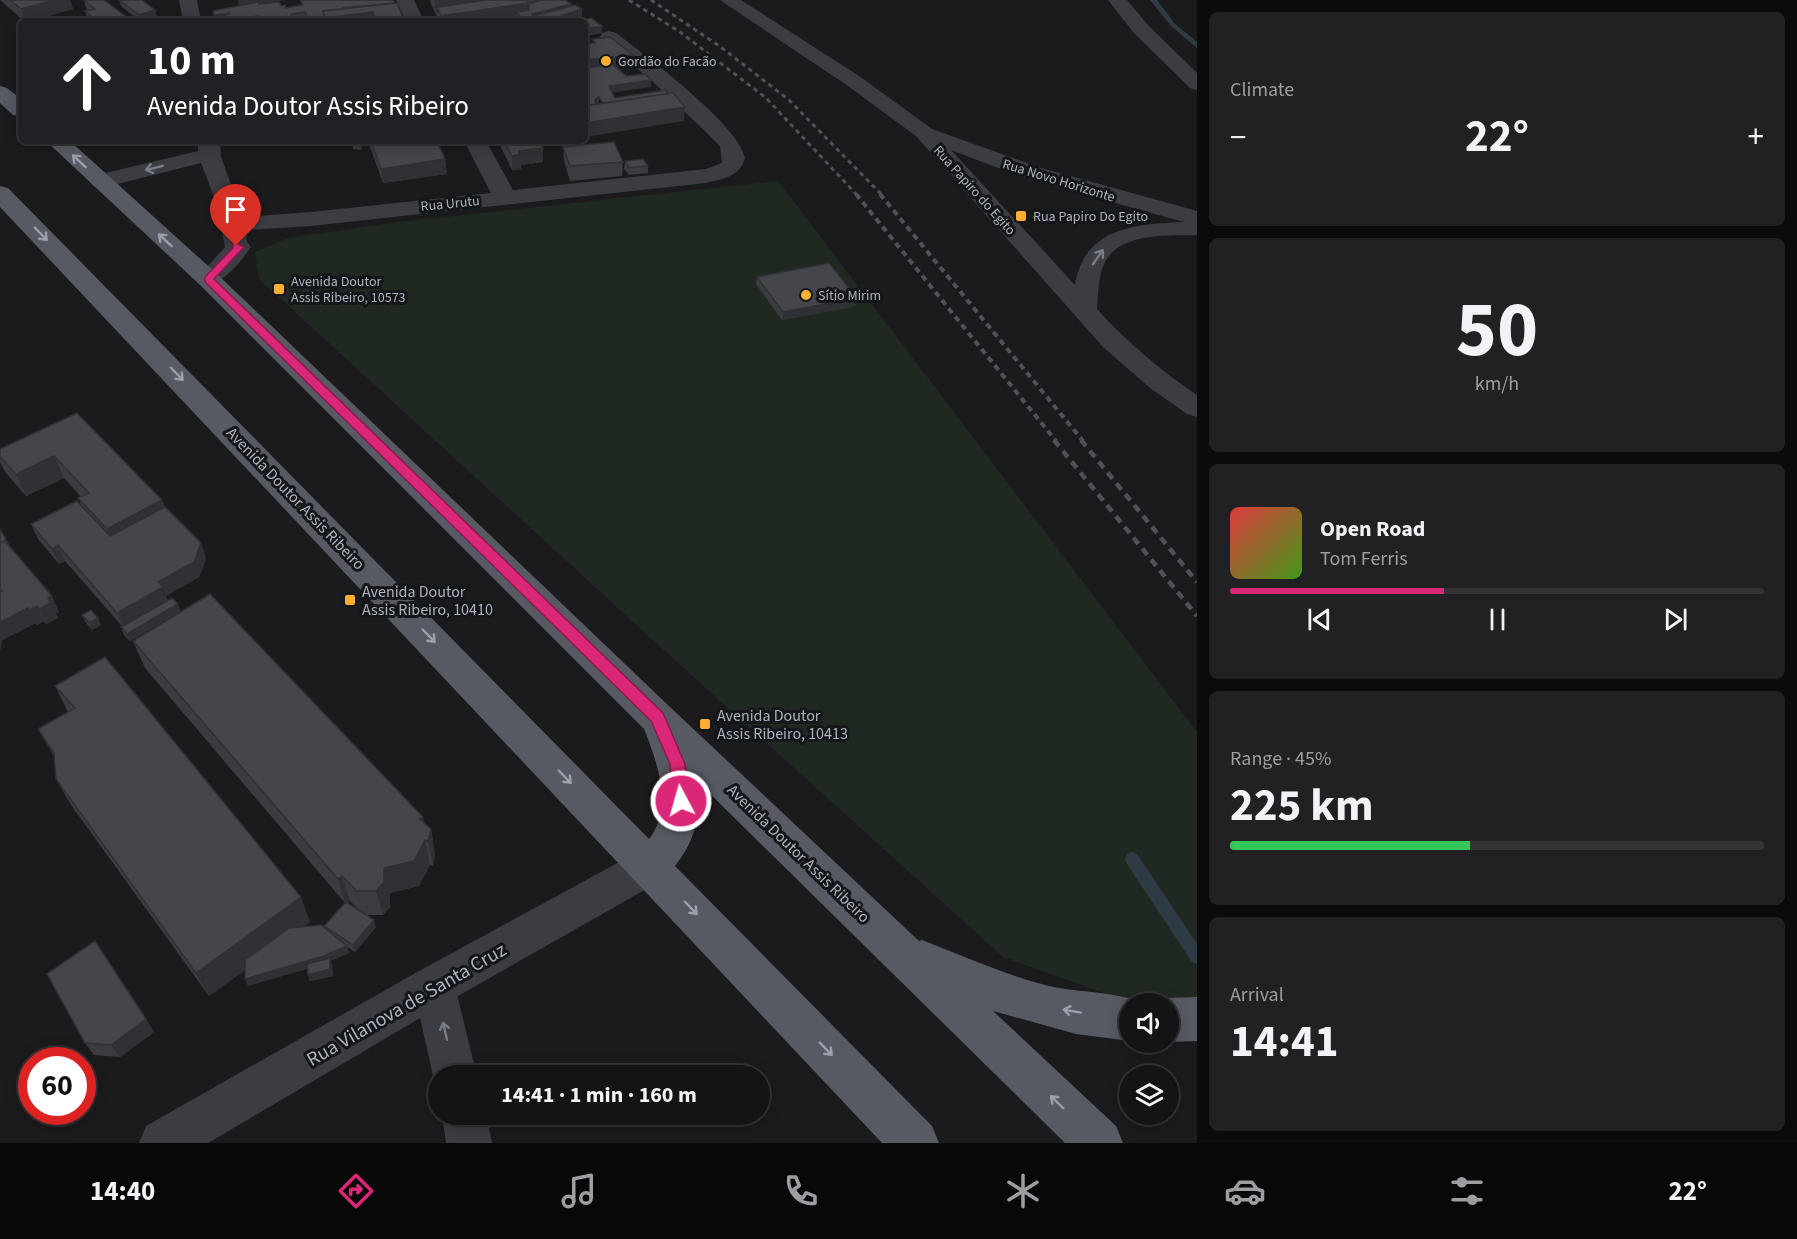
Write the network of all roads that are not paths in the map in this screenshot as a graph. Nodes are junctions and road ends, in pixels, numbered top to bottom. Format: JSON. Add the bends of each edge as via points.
{"nodes":[{"id":1,"x":188,"y":0,"type":"edge"},
{"id":2,"x":405,"y":0,"type":"edge"},
{"id":3,"x":729,"y":0,"type":"edge"},
{"id":4,"x":1118,"y":0,"type":"edge"},
{"id":5,"x":191,"y":18,"type":"edge"},
{"id":6,"x":414,"y":18,"type":"edge"},
{"id":7,"x":609,"y":38,"type":"edge"},
{"id":8,"x":1197,"y":84,"type":"edge"},
{"id":9,"x":0,"y":92,"type":"edge"},
{"id":10,"x":18,"y":107,"type":"edge"},
{"id":11,"x":923,"y":132,"type":"junction"},
{"id":12,"x":60,"y":144,"type":"edge"},
{"id":13,"x":478,"y":144,"type":"edge"},
{"id":14,"x":208,"y":148,"type":"edge"},
{"id":15,"x":100,"y":181,"type":"junction"},
{"id":16,"x":505,"y":198,"type":"junction"},
{"id":17,"x":6,"y":208,"type":"edge"},
{"id":18,"x":1197,"y":218,"type":"edge"},
{"id":19,"x":235,"y":224,"type":"junction"},
{"id":20,"x":1197,"y":228,"type":"edge"},
{"id":21,"x":208,"y":279,"type":"junction"},
{"id":22,"x":1084,"y":312,"type":"junction"},
{"id":23,"x":1197,"y":408,"type":"edge"},
{"id":24,"x":657,"y":718,"type":"junction"},
{"id":25,"x":650,"y":866,"type":"junction"},
{"id":26,"x":897,"y":948,"type":"junction"},
{"id":27,"x":434,"y":986,"type":"junction"},
{"id":28,"x":1119,"y":1018,"type":"edge"},
{"id":29,"x":1179,"y":1020,"type":"edge"},
{"id":30,"x":1197,"y":1020,"type":"edge"},
{"id":31,"x":452,"y":1065,"type":"edge"},
{"id":32,"x":466,"y":1125,"type":"edge"},
{"id":33,"x":163,"y":1143,"type":"edge"},
{"id":34,"x":470,"y":1143,"type":"edge"},
{"id":35,"x":915,"y":1143,"type":"edge"},
{"id":36,"x":1099,"y":1143,"type":"edge"}],
"edges":[{"from":1,"to":5,"type":"street"},
{"from":2,"to":6,"type":"street"},
{"from":3,"to":11,"type":"street","name":"Rua Papiro do Egito","via":[[855,82]]},
{"from":4,"to":8,"type":"street","via":[[1141,29]]},
{"from":7,"to":16,"type":"street","name":"Rua Urutu","via":[[682,94],[730,144],[735,160],[722,173],[706,176]]},
{"from":9,"to":10,"type":"main road"},
{"from":11,"to":18,"type":"street","name":"Rua Novo Horizonte","via":[[1030,172]]},
{"from":11,"to":22,"type":"street","name":"Rua Papiro do Egito"},
{"from":15,"to":12,"type":"main road","name":"Avenida Doutor Assis Ribeiro","one_way":true},
{"from":13,"to":16,"type":"street"},
{"from":14,"to":15,"type":"street","one_way":true},
{"from":14,"to":19,"type":"street"},
{"from":21,"to":15,"type":"main road","name":"Avenida Doutor Assis Ribeiro","one_way":true},
{"from":16,"to":19,"type":"street","name":"Rua Urutu"},
{"from":17,"to":25,"type":"main road","name":"Avenida Doutor Assis Ribeiro","one_way":true},
{"from":19,"to":21,"type":"street","via":[[239,247]]},
{"from":22,"to":20,"type":"street","one_way":true,"via":[[1094,260],[1112,242],[1146,233]]},
{"from":21,"to":24,"type":"main road","name":"Avenida Doutor Assis Ribeiro"},
{"from":22,"to":23,"type":"street","name":"Rua Papiro do Egito","via":[[1160,382]]},
{"from":24,"to":25,"type":"main road","via":[[677,764],[681,801],[673,837]]},
{"from":24,"to":26,"type":"main road","name":"Avenida Doutor Assis Ribeiro"},
{"from":25,"to":27,"type":"street","name":"Rua Vilanova de Santa Cruz"},
{"from":25,"to":35,"type":"main road","name":"Avenida Doutor Assis Ribeiro","one_way":true},
{"from":28,"to":26,"type":"main road","one_way":true,"via":[[1035,1005],[969,982]]},
{"from":36,"to":26,"type":"main road","name":"Avenida Doutor Assis Ribeiro","one_way":true},
{"from":31,"to":27,"type":"street","one_way":true},
{"from":27,"to":33,"type":"street","name":"Rua Vilanova de Santa Cruz"},
{"from":29,"to":30,"type":"main road"},
{"from":32,"to":34,"type":"street"}]}
